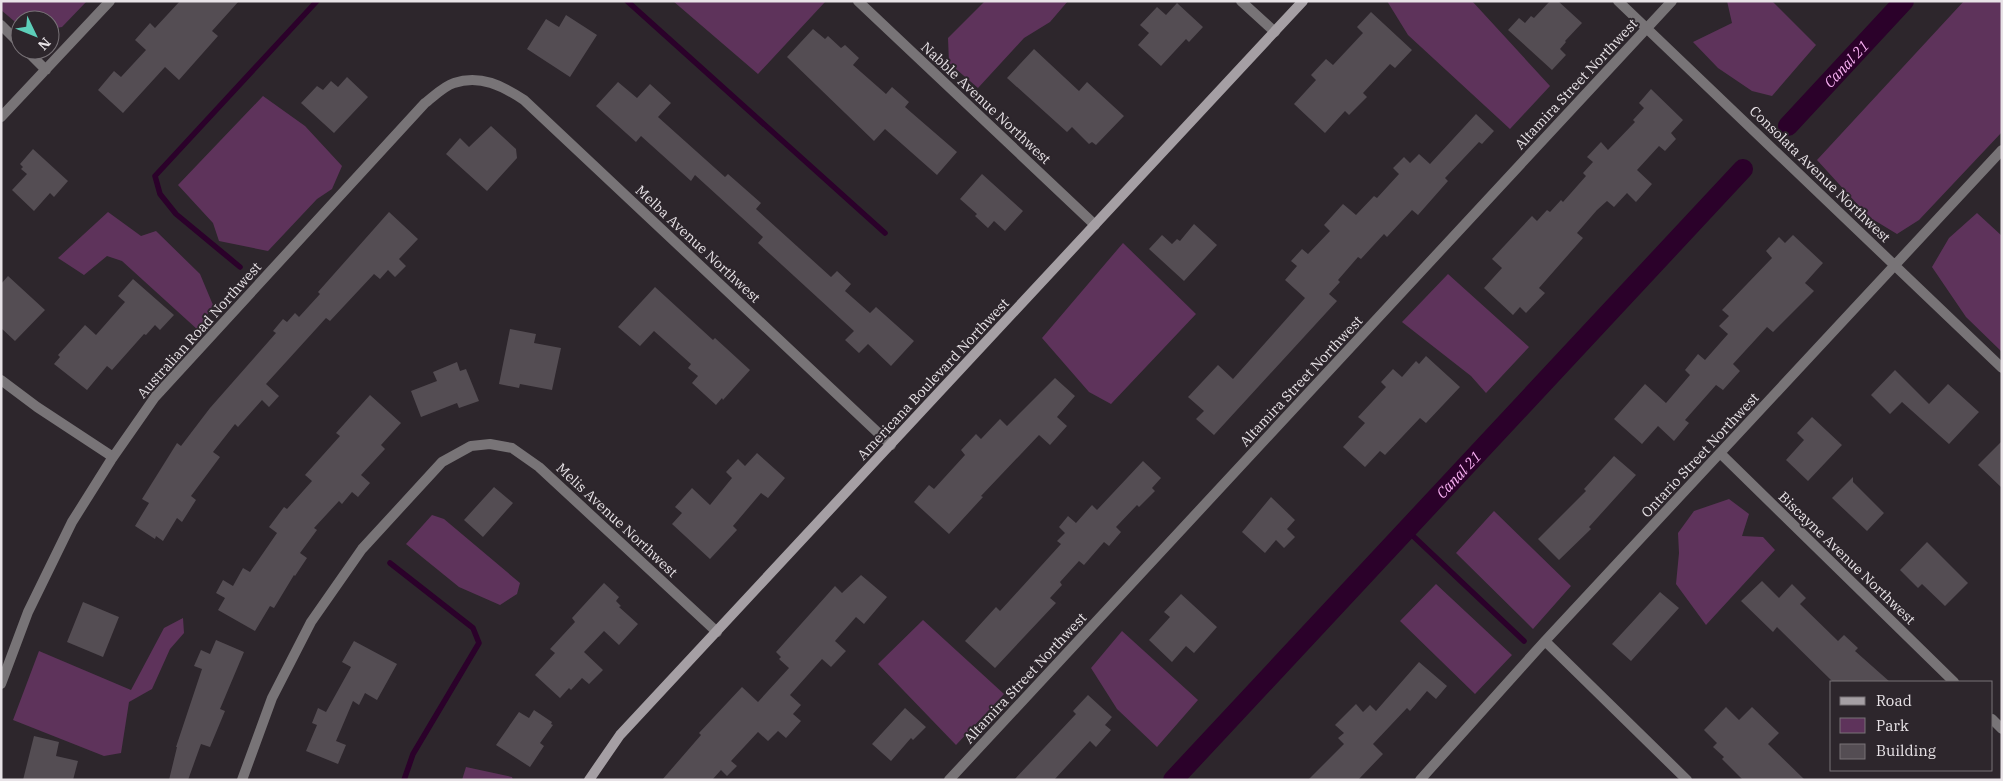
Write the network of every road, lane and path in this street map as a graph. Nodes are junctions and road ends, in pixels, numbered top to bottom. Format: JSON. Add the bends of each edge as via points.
{"nodes":[{"id":1,"x":110,"y":1,"type":"edge"},
{"id":2,"x":858,"y":1,"type":"edge"},
{"id":3,"x":1241,"y":1,"type":"edge"},
{"id":4,"x":1303,"y":1,"type":"edge"},
{"id":5,"x":1618,"y":1,"type":"edge"},
{"id":6,"x":1672,"y":1,"type":"edge"},
{"id":7,"x":1,"y":25,"type":"edge"},
{"id":8,"x":1647,"y":29,"type":"junction"},
{"id":9,"x":1275,"y":32,"type":"junction"},
{"id":10,"x":10,"y":34,"type":"edge"},
{"id":11,"x":36,"y":60,"type":"edge"},
{"id":12,"x":46,"y":70,"type":"junction"},
{"id":13,"x":476,"y":80,"type":"joint"},
{"id":14,"x":1,"y":117,"type":"edge"},
{"id":15,"x":2002,"y":150,"type":"edge"},
{"id":16,"x":1095,"y":224,"type":"junction"},
{"id":17,"x":1895,"y":265,"type":"junction"},
{"id":18,"x":2002,"y":368,"type":"edge"},
{"id":19,"x":1,"y":380,"type":"edge"},
{"id":20,"x":891,"y":445,"type":"junction"},
{"id":21,"x":1720,"y":453,"type":"junction"},
{"id":22,"x":113,"y":457,"type":"junction"},
{"id":23,"x":717,"y":632,"type":"junction"},
{"id":24,"x":1545,"y":641,"type":"junction"},
{"id":25,"x":1953,"y":681,"type":"edge"},
{"id":26,"x":1,"y":684,"type":"edge"},
{"id":27,"x":1993,"y":720,"type":"edge"},
{"id":28,"x":2002,"y":729,"type":"edge"},
{"id":29,"x":242,"y":780,"type":"edge"},
{"id":30,"x":589,"y":780,"type":"edge"},
{"id":31,"x":950,"y":780,"type":"edge"},
{"id":32,"x":1420,"y":780,"type":"edge"},
{"id":33,"x":1687,"y":780,"type":"edge"}],
"edges":[{"from":1,"to":12,"type":"street"},
{"from":2,"to":16,"type":"street","name":"Nabble Avenue Northwest"},
{"from":3,"to":9,"type":"street"},
{"from":4,"to":9,"type":"street","name":"Americana Boulevard Northwest"},
{"from":5,"to":8,"type":"street","name":"Consolata Avenue Northwest"},
{"from":6,"to":8,"type":"street","name":"Altamira Street Northwest"},
{"from":7,"to":10,"type":"street"},
{"from":8,"to":17,"type":"street","name":"Consolata Avenue Northwest"},
{"from":8,"to":31,"type":"street","name":"Altamira Street Northwest"},
{"from":9,"to":16,"type":"street","name":"Americana Boulevard Northwest"},
{"from":11,"to":12,"type":"street"},
{"from":12,"to":14,"type":"street"},
{"from":13,"to":20,"type":"street","name":"Melba Avenue Northwest","via":[[502,85],[524,100]]},
{"from":13,"to":22,"type":"street","name":"Australian Road Northwest","via":[[453,83],[425,103],[154,397]]},
{"from":15,"to":17,"type":"street","name":"Ontario Street Northwest"},
{"from":16,"to":20,"type":"street","name":"Americana Boulevard Northwest"},
{"from":17,"to":18,"type":"street","name":"Consolata Avenue Northwest"},
{"from":17,"to":21,"type":"street","name":"Ontario Street Northwest"},
{"from":19,"to":22,"type":"street"},
{"from":20,"to":23,"type":"street","name":"Americana Boulevard Northwest"},
{"from":21,"to":24,"type":"street","name":"Ontario Street Northwest"},
{"from":21,"to":25,"type":"street","name":"Biscayne Avenue Northwest"},
{"from":22,"to":26,"type":"street","name":"Australian Road Northwest","via":[[72,522],[28,612]]},
{"from":23,"to":29,"type":"street","name":"Melis Avenue Northwest","via":[[539,467],[512,448],[490,444],[470,446],[442,462],[362,549],[311,622],[272,698]]},
{"from":23,"to":30,"type":"street","name":"Americana Boulevard Northwest","via":[[620,735]]},
{"from":24,"to":32,"type":"street","name":"Ontario Street Northwest"},
{"from":24,"to":33,"type":"street"},
{"from":27,"to":28,"type":"street"}]}
